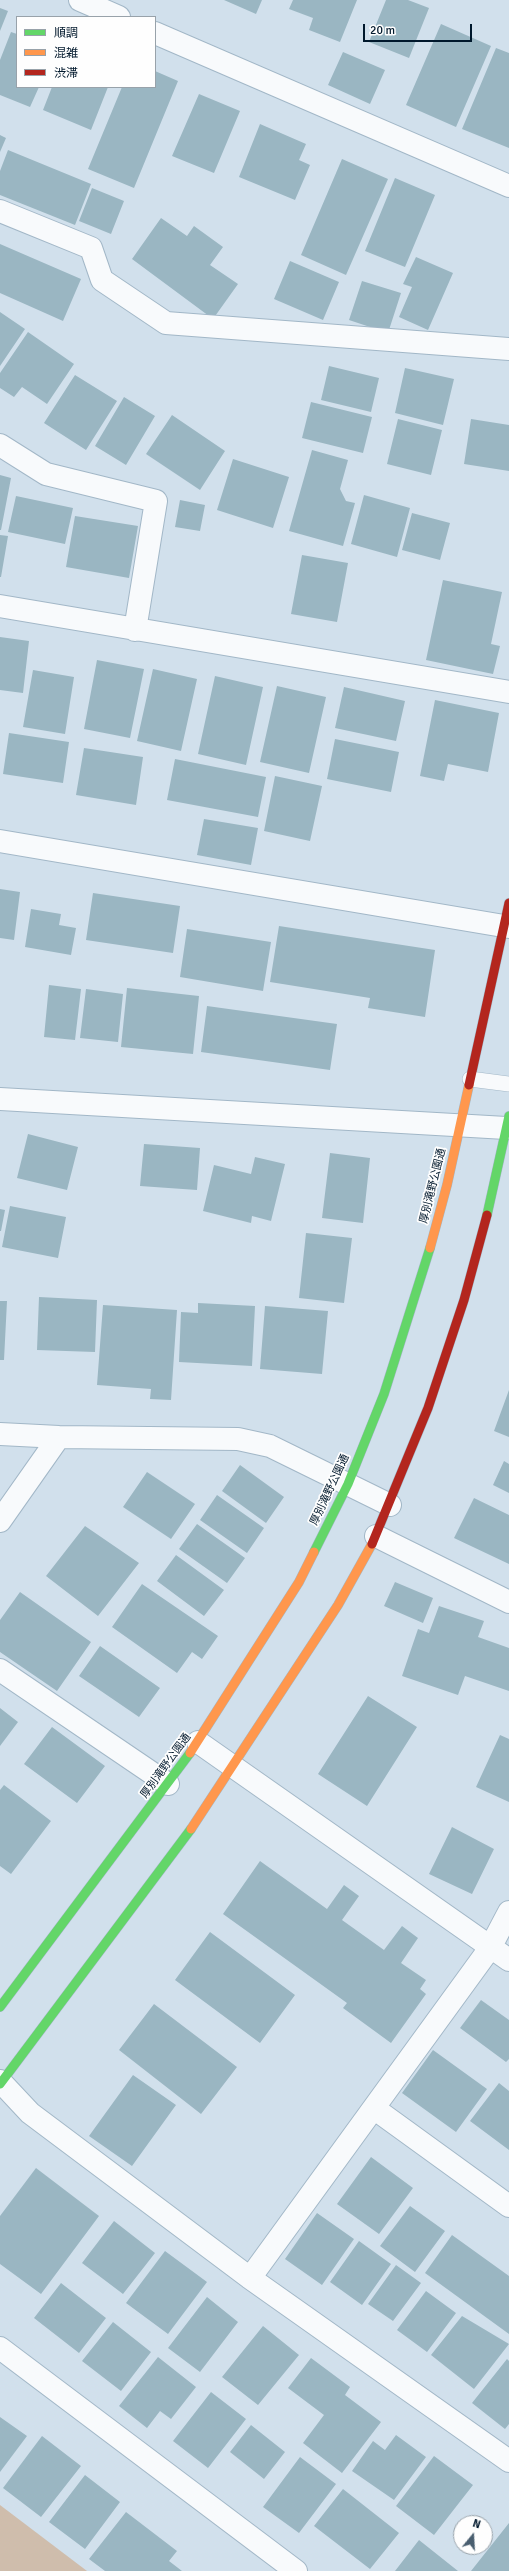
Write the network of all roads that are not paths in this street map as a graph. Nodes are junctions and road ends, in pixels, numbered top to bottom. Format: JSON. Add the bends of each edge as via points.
{"nodes":[{"id":1,"x":80,"y":0,"type":"edge"},
{"id":2,"x":117,"y":16,"type":"edge"},
{"id":3,"x":156,"y":33,"type":"edge"},
{"id":4,"x":509,"y":186,"type":"edge"},
{"id":5,"x":0,"y":211,"type":"edge"},
{"id":6,"x":509,"y":350,"type":"edge"},
{"id":7,"x":0,"y":445,"type":"edge"},
{"id":8,"x":0,"y":606,"type":"edge"},
{"id":9,"x":135,"y":630,"type":"junction"},
{"id":10,"x":509,"y":692,"type":"edge"},
{"id":11,"x":0,"y":841,"type":"edge"},
{"id":12,"x":509,"y":903,"type":"edge"},
{"id":13,"x":506,"y":927,"type":"edge"},
{"id":14,"x":470,"y":1079,"type":"junction"},
{"id":15,"x":509,"y":1084,"type":"edge"},
{"id":16,"x":0,"y":1099,"type":"edge"},
{"id":17,"x":508,"y":1122,"type":"edge"},
{"id":18,"x":460,"y":1123,"type":"junction"},
{"id":19,"x":0,"y":1434,"type":"edge"},
{"id":20,"x":59,"y":1437,"type":"junction"},
{"id":21,"x":348,"y":1484,"type":"junction"},
{"id":22,"x":390,"y":1505,"type":"junction"},
{"id":23,"x":0,"y":1521,"type":"edge"},
{"id":24,"x":376,"y":1536,"type":"junction"},
{"id":25,"x":509,"y":1602,"type":"edge"},
{"id":26,"x":0,"y":1670,"type":"edge"},
{"id":27,"x":198,"y":1742,"type":"junction"},
{"id":28,"x":235,"y":1766,"type":"junction"},
{"id":29,"x":168,"y":1784,"type":"junction"},
{"id":30,"x":509,"y":1912,"type":"edge"},
{"id":31,"x":490,"y":1948,"type":"junction"},
{"id":32,"x":509,"y":1960,"type":"edge"},
{"id":33,"x":0,"y":2007,"type":"edge"},
{"id":34,"x":0,"y":2083,"type":"edge"},
{"id":35,"x":375,"y":2109,"type":"junction"},
{"id":36,"x":509,"y":2206,"type":"edge"},
{"id":37,"x":250,"y":2278,"type":"junction"},
{"id":38,"x":0,"y":2348,"type":"edge"},
{"id":39,"x":509,"y":2461,"type":"edge"},
{"id":40,"x":296,"y":2571,"type":"edge"}],
"edges":[{"from":1,"to":2,"type":"street"},
{"from":3,"to":4,"type":"street"},
{"from":5,"to":6,"type":"street","via":[[91,248],[102,280],[166,324]]},
{"from":7,"to":9,"type":"street","via":[[46,474],[156,501]]},
{"from":8,"to":9,"type":"street"},
{"from":9,"to":10,"type":"street"},
{"from":11,"to":13,"type":"street"},
{"from":12,"to":13,"type":"main road","name":"厚別滝野公園通"},
{"from":13,"to":14,"type":"main road","name":"厚別滝野公園通"},
{"from":14,"to":15,"type":"lane"},
{"from":14,"to":18,"type":"main road","name":"厚別滝野公園通"},
{"from":16,"to":18,"type":"street"},
{"from":17,"to":18,"type":"street"},
{"from":17,"to":22,"type":"main road","via":[[464,1300],[428,1408]]},
{"from":18,"to":21,"type":"main road","name":"厚別滝野公園通","via":[[447,1185],[418,1291],[384,1394]]},
{"from":19,"to":20,"type":"street"},
{"from":20,"to":21,"type":"street","via":[[238,1438],[270,1446]]},
{"from":20,"to":23,"type":"street"},
{"from":21,"to":22,"type":"street"},
{"from":21,"to":27,"type":"main road","name":"厚別滝野公園通","via":[[299,1582]]},
{"from":22,"to":24,"type":"main road"},
{"from":24,"to":25,"type":"street"},
{"from":24,"to":28,"type":"main road","via":[[338,1605]]},
{"from":26,"to":29,"type":"street"},
{"from":27,"to":28,"type":"street"},
{"from":27,"to":29,"type":"main road","name":"厚別滝野公園通"},
{"from":28,"to":31,"type":"street"},
{"from":28,"to":34,"type":"main road","via":[[207,1808]]},
{"from":29,"to":33,"type":"main road","name":"厚別滝野公園通"},
{"from":30,"to":31,"type":"street"},
{"from":31,"to":32,"type":"street"},
{"from":31,"to":35,"type":"street"},
{"from":34,"to":37,"type":"street","via":[[30,2113]]},
{"from":35,"to":36,"type":"street"},
{"from":35,"to":37,"type":"street"},
{"from":37,"to":39,"type":"street"},
{"from":38,"to":40,"type":"street"}]}
